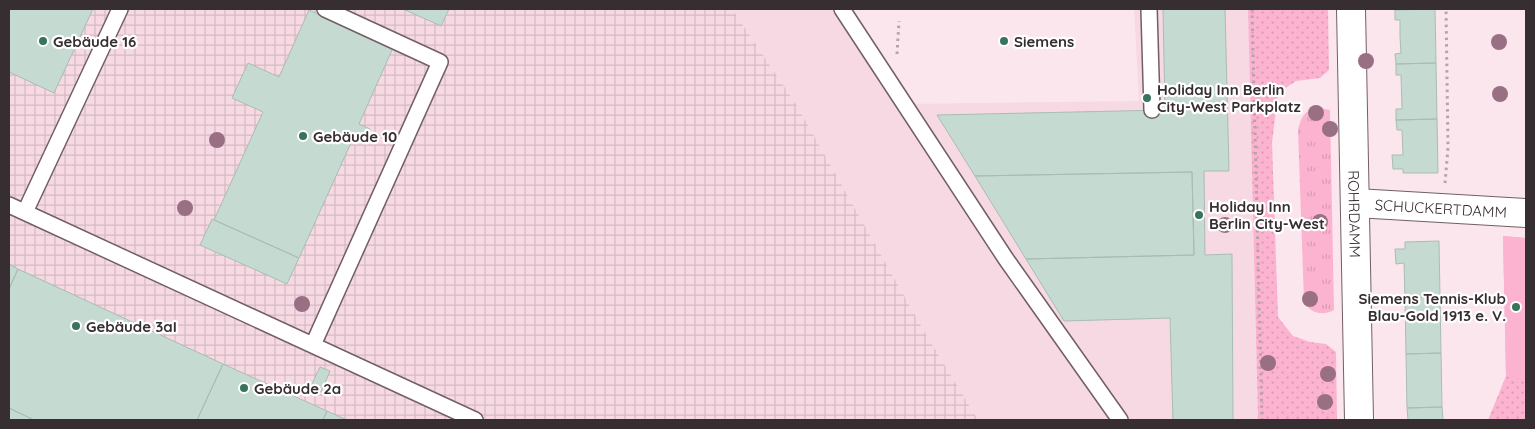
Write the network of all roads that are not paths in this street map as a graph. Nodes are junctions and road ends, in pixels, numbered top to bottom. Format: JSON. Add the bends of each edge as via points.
{"nodes":[{"id":1,"x":120,"y":9,"type":"edge"},
{"id":2,"x":325,"y":9,"type":"edge"},
{"id":3,"x":842,"y":9,"type":"edge"},
{"id":4,"x":1149,"y":9,"type":"edge"},
{"id":5,"x":1351,"y":9,"type":"edge"},
{"id":6,"x":1152,"y":110,"type":"dead end"},
{"id":7,"x":1356,"y":203,"type":"junction"},
{"id":8,"x":9,"y":205,"type":"edge"},
{"id":9,"x":25,"y":212,"type":"junction"},
{"id":10,"x":1526,"y":213,"type":"edge"},
{"id":11,"x":313,"y":345,"type":"junction"},
{"id":12,"x":475,"y":420,"type":"edge"},
{"id":13,"x":1120,"y":420,"type":"edge"},
{"id":14,"x":1359,"y":420,"type":"edge"}],
"edges":[{"from":1,"to":9,"type":"lane"},
{"from":2,"to":11,"type":"lane","via":[[440,62]]},
{"from":3,"to":13,"type":"lane","via":[[1006,259]]},
{"from":4,"to":6,"type":"lane"},
{"from":5,"to":7,"type":"main road","name":"ROHRDAMM"},
{"from":7,"to":10,"type":"main road","name":"SCHUCKERTDAMM"},
{"from":7,"to":14,"type":"main road","name":"ROHRDAMM"},
{"from":8,"to":9,"type":"lane"},
{"from":9,"to":11,"type":"lane"},
{"from":11,"to":12,"type":"lane"}]}
